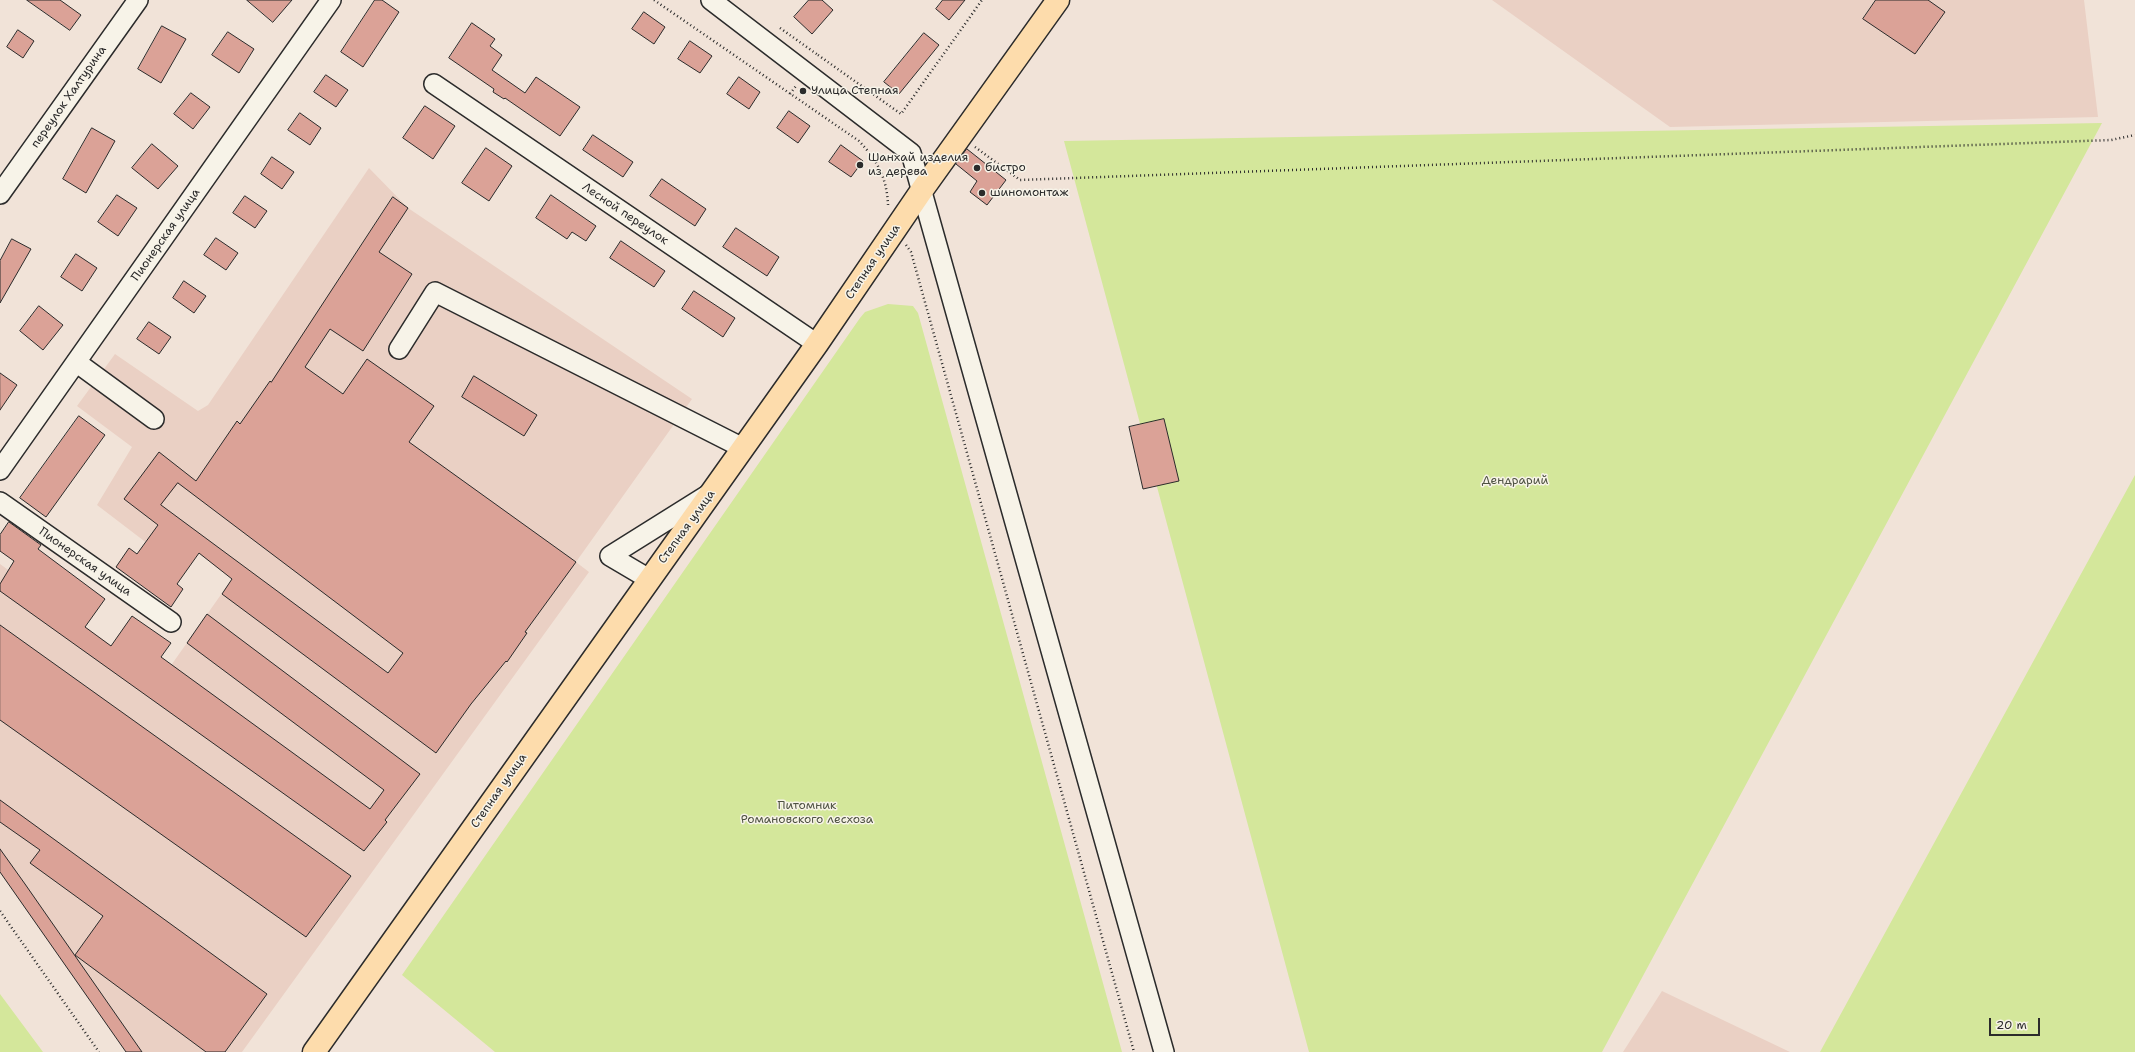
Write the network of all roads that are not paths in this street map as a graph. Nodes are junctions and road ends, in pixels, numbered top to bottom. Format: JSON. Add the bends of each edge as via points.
{"nodes":[{"id":1,"x":138,"y":0,"type":"edge"},
{"id":2,"x":331,"y":0,"type":"edge"},
{"id":3,"x":711,"y":0,"type":"edge"},
{"id":4,"x":1058,"y":0,"type":"edge"},
{"id":5,"x":434,"y":84,"type":"dead end"},
{"id":6,"x":922,"y":190,"type":"junction"},
{"id":7,"x":0,"y":194,"type":"edge"},
{"id":8,"x":817,"y":344,"type":"junction"},
{"id":9,"x":399,"y":349,"type":"dead end"},
{"id":10,"x":76,"y":362,"type":"junction"},
{"id":11,"x":154,"y":419,"type":"dead end"},
{"id":12,"x":743,"y":448,"type":"junction"},
{"id":13,"x":0,"y":470,"type":"edge"},
{"id":14,"x":712,"y":492,"type":"junction"},
{"id":15,"x":0,"y":502,"type":"edge"},
{"id":16,"x":649,"y":579,"type":"junction"},
{"id":17,"x":171,"y":622,"type":"dead end"},
{"id":18,"x":314,"y":1052,"type":"edge"},
{"id":19,"x":1164,"y":1052,"type":"edge"}],
"edges":[{"from":1,"to":7,"type":"street","name":"переулок Халтурина"},
{"from":2,"to":10,"type":"street","name":"Пионерская улица"},
{"from":3,"to":6,"type":"street","via":[[912,153]]},
{"from":4,"to":6,"type":"main road","name":"Степная улица"},
{"from":5,"to":8,"type":"street","name":"Лесной переулок"},
{"from":6,"to":8,"type":"main road","name":"Степная улица"},
{"from":6,"to":19,"type":"street"},
{"from":8,"to":12,"type":"main road","name":"Степная улица"},
{"from":9,"to":12,"type":"street","via":[[435,292]]},
{"from":10,"to":11,"type":"street"},
{"from":10,"to":13,"type":"street","name":"Пионерская улица"},
{"from":12,"to":14,"type":"main road","name":"Степная улица"},
{"from":14,"to":16,"type":"main road","name":"Степная улица"},
{"from":14,"to":16,"type":"street","via":[[610,556]]},
{"from":15,"to":17,"type":"street","name":"Пионерская улица"},
{"from":16,"to":18,"type":"main road","name":"Степная улица"}]}
